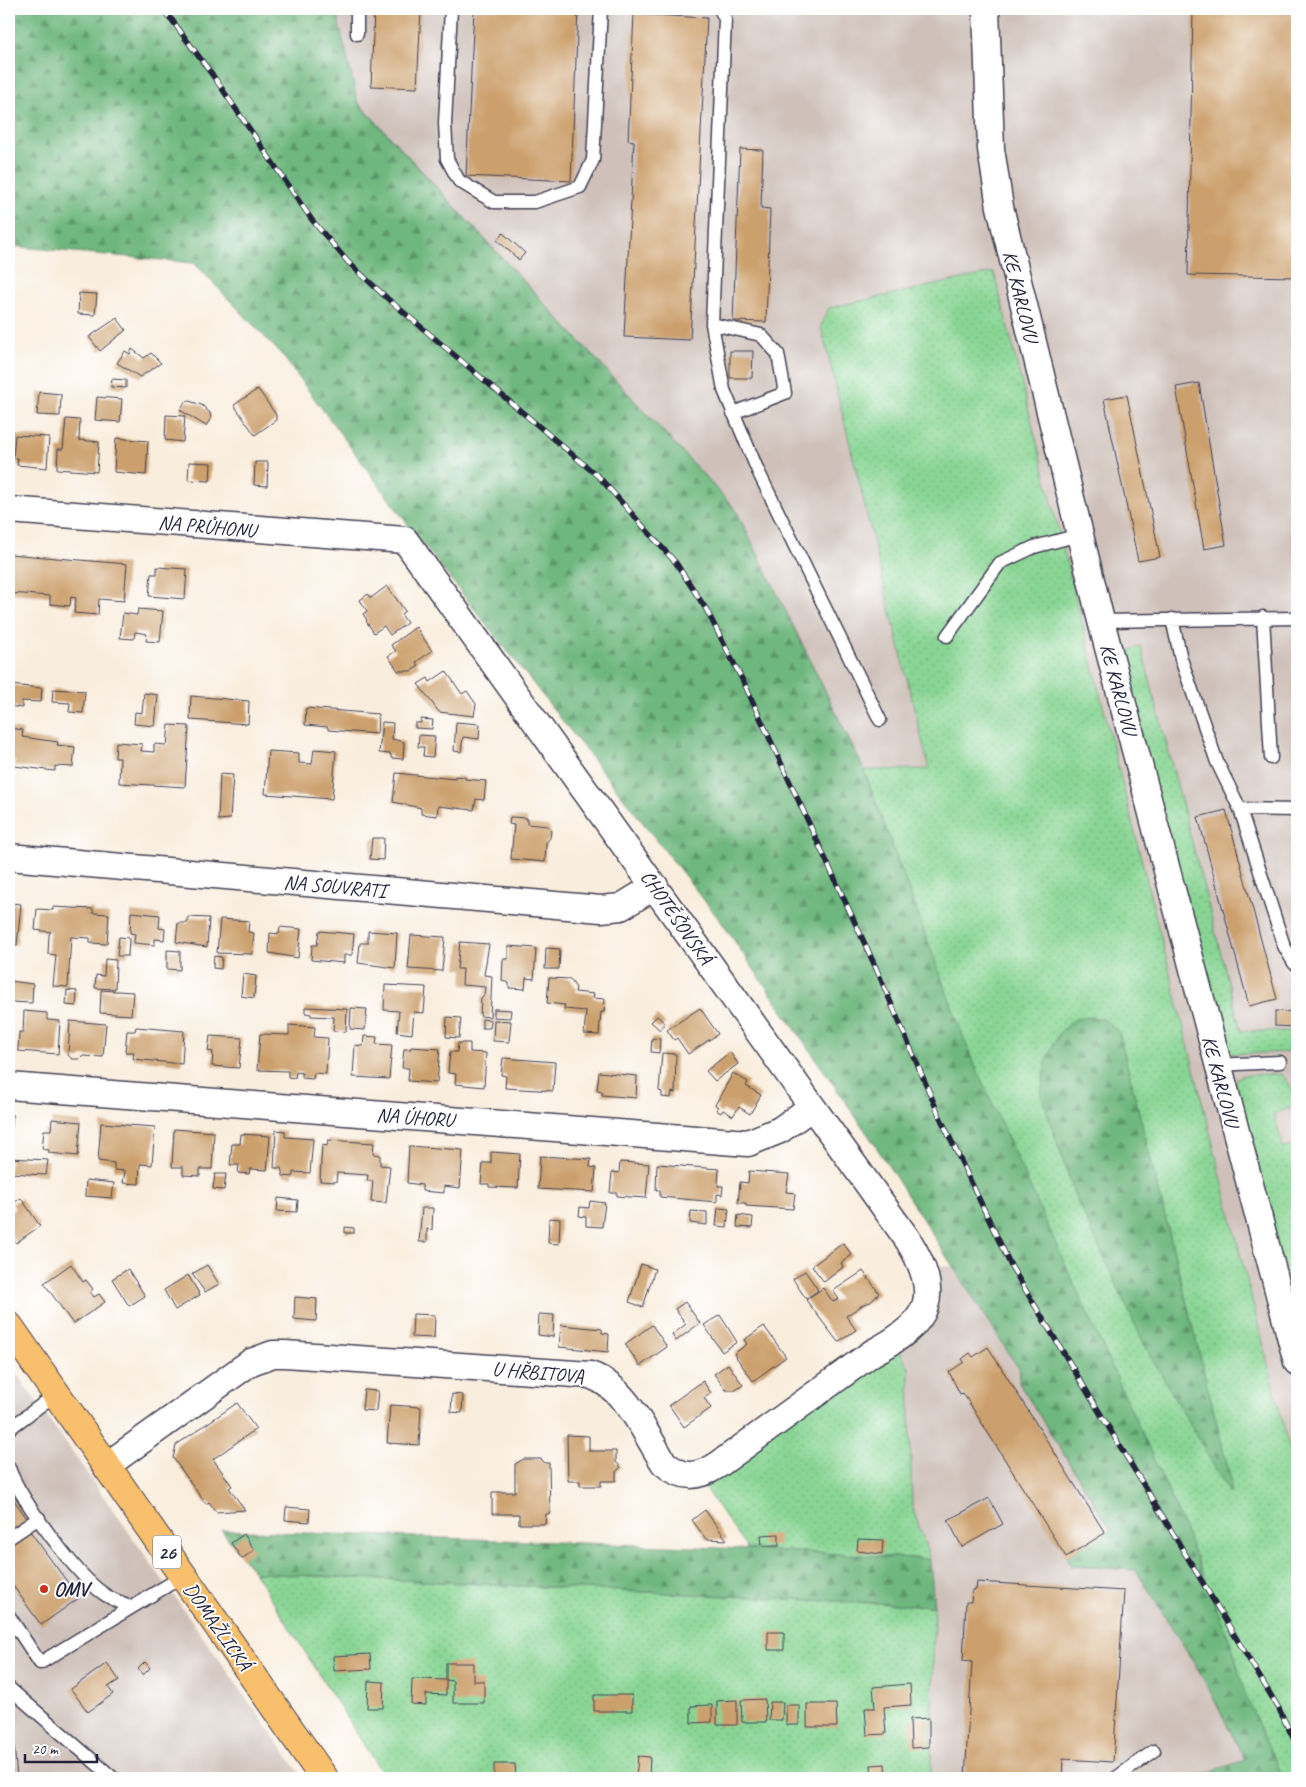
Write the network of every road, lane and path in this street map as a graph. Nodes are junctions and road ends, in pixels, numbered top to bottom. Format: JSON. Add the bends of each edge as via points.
{"nodes":[{"id":1,"x":357,"y":9,"type":"edge"},
{"id":2,"x":450,"y":9,"type":"edge"},
{"id":3,"x":601,"y":9,"type":"edge"},
{"id":4,"x":720,"y":9,"type":"edge"},
{"id":5,"x":986,"y":9,"type":"edge"},
{"id":6,"x":357,"y":34,"type":"dead end"},
{"id":7,"x":712,"y":324,"type":"junction"},
{"id":8,"x":733,"y":413,"type":"junction"},
{"id":9,"x":9,"y":510,"type":"edge"},
{"id":10,"x":1079,"y":535,"type":"junction"},
{"id":11,"x":405,"y":540,"type":"joint"},
{"id":12,"x":1263,"y":617,"type":"junction"},
{"id":13,"x":1297,"y":618,"type":"edge"},
{"id":14,"x":1172,"y":619,"type":"junction"},
{"id":15,"x":1101,"y":621,"type":"junction"},
{"id":16,"x":947,"y":636,"type":"dead end"},
{"id":17,"x":880,"y":720,"type":"dead end"},
{"id":18,"x":1271,"y":758,"type":"dead end"},
{"id":19,"x":1240,"y":809,"type":"junction"},
{"id":20,"x":1297,"y":810,"type":"edge"},
{"id":21,"x":9,"y":857,"type":"edge"},
{"id":22,"x":655,"y":886,"type":"junction"},
{"id":23,"x":1297,"y":964,"type":"edge"},
{"id":24,"x":1280,"y":1062,"type":"dead end"},
{"id":25,"x":1217,"y":1065,"type":"junction"},
{"id":26,"x":9,"y":1086,"type":"edge"},
{"id":27,"x":812,"y":1107,"type":"junction"},
{"id":28,"x":928,"y":1302,"type":"joint"},
{"id":29,"x":9,"y":1326,"type":"edge"},
{"id":30,"x":1297,"y":1362,"type":"edge"},
{"id":31,"x":56,"y":1394,"type":"junction"},
{"id":32,"x":9,"y":1429,"type":"edge"},
{"id":33,"x":106,"y":1466,"type":"junction"},
{"id":34,"x":9,"y":1468,"type":"edge"},
{"id":35,"x":39,"y":1518,"type":"junction"},
{"id":36,"x":9,"y":1538,"type":"edge"},
{"id":37,"x":183,"y":1576,"type":"junction"},
{"id":38,"x":132,"y":1607,"type":"junction"},
{"id":39,"x":9,"y":1616,"type":"edge"},
{"id":40,"x":10,"y":1691,"type":"edge"},
{"id":41,"x":1154,"y":1751,"type":"dead end"},
{"id":42,"x":113,"y":1778,"type":"edge"},
{"id":43,"x":324,"y":1778,"type":"edge"},
{"id":44,"x":1116,"y":1778,"type":"edge"}],
"edges":[{"from":1,"to":6,"type":"lane"},
{"from":2,"to":3,"type":"lane","via":[[445,123],[447,159],[459,181],[494,202],[535,202],[580,187],[593,160]]},
{"from":4,"to":7,"type":"lane","via":[[725,19]]},
{"from":5,"to":10,"type":"street","name":"KE KARLOVU","via":[[991,150],[1000,207]]},
{"from":7,"to":8,"type":"lane","via":[[724,390]]},
{"from":7,"to":8,"type":"lane","via":[[761,335],[778,354],[785,393]]},
{"from":8,"to":17,"type":"lane","via":[[758,471]]},
{"from":9,"to":11,"type":"street","name":"NA PRŮHONU"},
{"from":10,"to":15,"type":"street","name":"KE KARLOVU"},
{"from":10,"to":16,"type":"lane","via":[[1034,547],[1000,563]]},
{"from":11,"to":22,"type":"street","name":"CHOTĚŠOVSKÁ"},
{"from":12,"to":13,"type":"lane"},
{"from":12,"to":14,"type":"lane"},
{"from":12,"to":18,"type":"lane"},
{"from":14,"to":15,"type":"lane"},
{"from":14,"to":19,"type":"lane","via":[[1181,659],[1217,762]]},
{"from":15,"to":25,"type":"street","name":"KE KARLOVU"},
{"from":19,"to":20,"type":"lane"},
{"from":19,"to":23,"type":"lane","via":[[1284,946]]},
{"from":21,"to":22,"type":"street","name":"NA SOUVRATI","via":[[600,909],[621,906]]},
{"from":22,"to":27,"type":"street","name":"CHOTĚŠOVSKÁ"},
{"from":24,"to":25,"type":"lane"},
{"from":25,"to":30,"type":"street","name":"KE KARLOVU"},
{"from":26,"to":27,"type":"street","name":"NA ÚHORU","via":[[748,1143],[780,1130]]},
{"from":27,"to":28,"type":"street","name":"CHOTĚŠOVSKÁ","via":[[923,1264]]},
{"from":28,"to":33,"type":"street","name":"U HŘBITOVA","via":[[922,1315],[894,1341],[872,1353],[718,1466],[696,1476],[674,1471],[664,1463],[622,1397],[611,1386],[590,1376],[285,1354],[251,1362]]},
{"from":29,"to":31,"type":"main road","name":"DOMAŽLICKÁ","number":"26"},
{"from":31,"to":32,"type":"lane"},
{"from":31,"to":33,"type":"main road","name":"DOMAŽLICKÁ","number":"26"},
{"from":33,"to":37,"type":"main road","name":"DOMAŽLICKÁ","number":"26"},
{"from":34,"to":35,"type":"lane","via":[[12,1478]]},
{"from":35,"to":36,"type":"lane"},
{"from":35,"to":38,"type":"lane","via":[[76,1568],[104,1594]]},
{"from":37,"to":38,"type":"lane"},
{"from":37,"to":43,"type":"main road","name":"DOMAŽLICKÁ","number":"26"},
{"from":38,"to":39,"type":"lane","via":[[40,1663]]},
{"from":40,"to":42,"type":"lane"},
{"from":41,"to":44,"type":"lane"}]}
